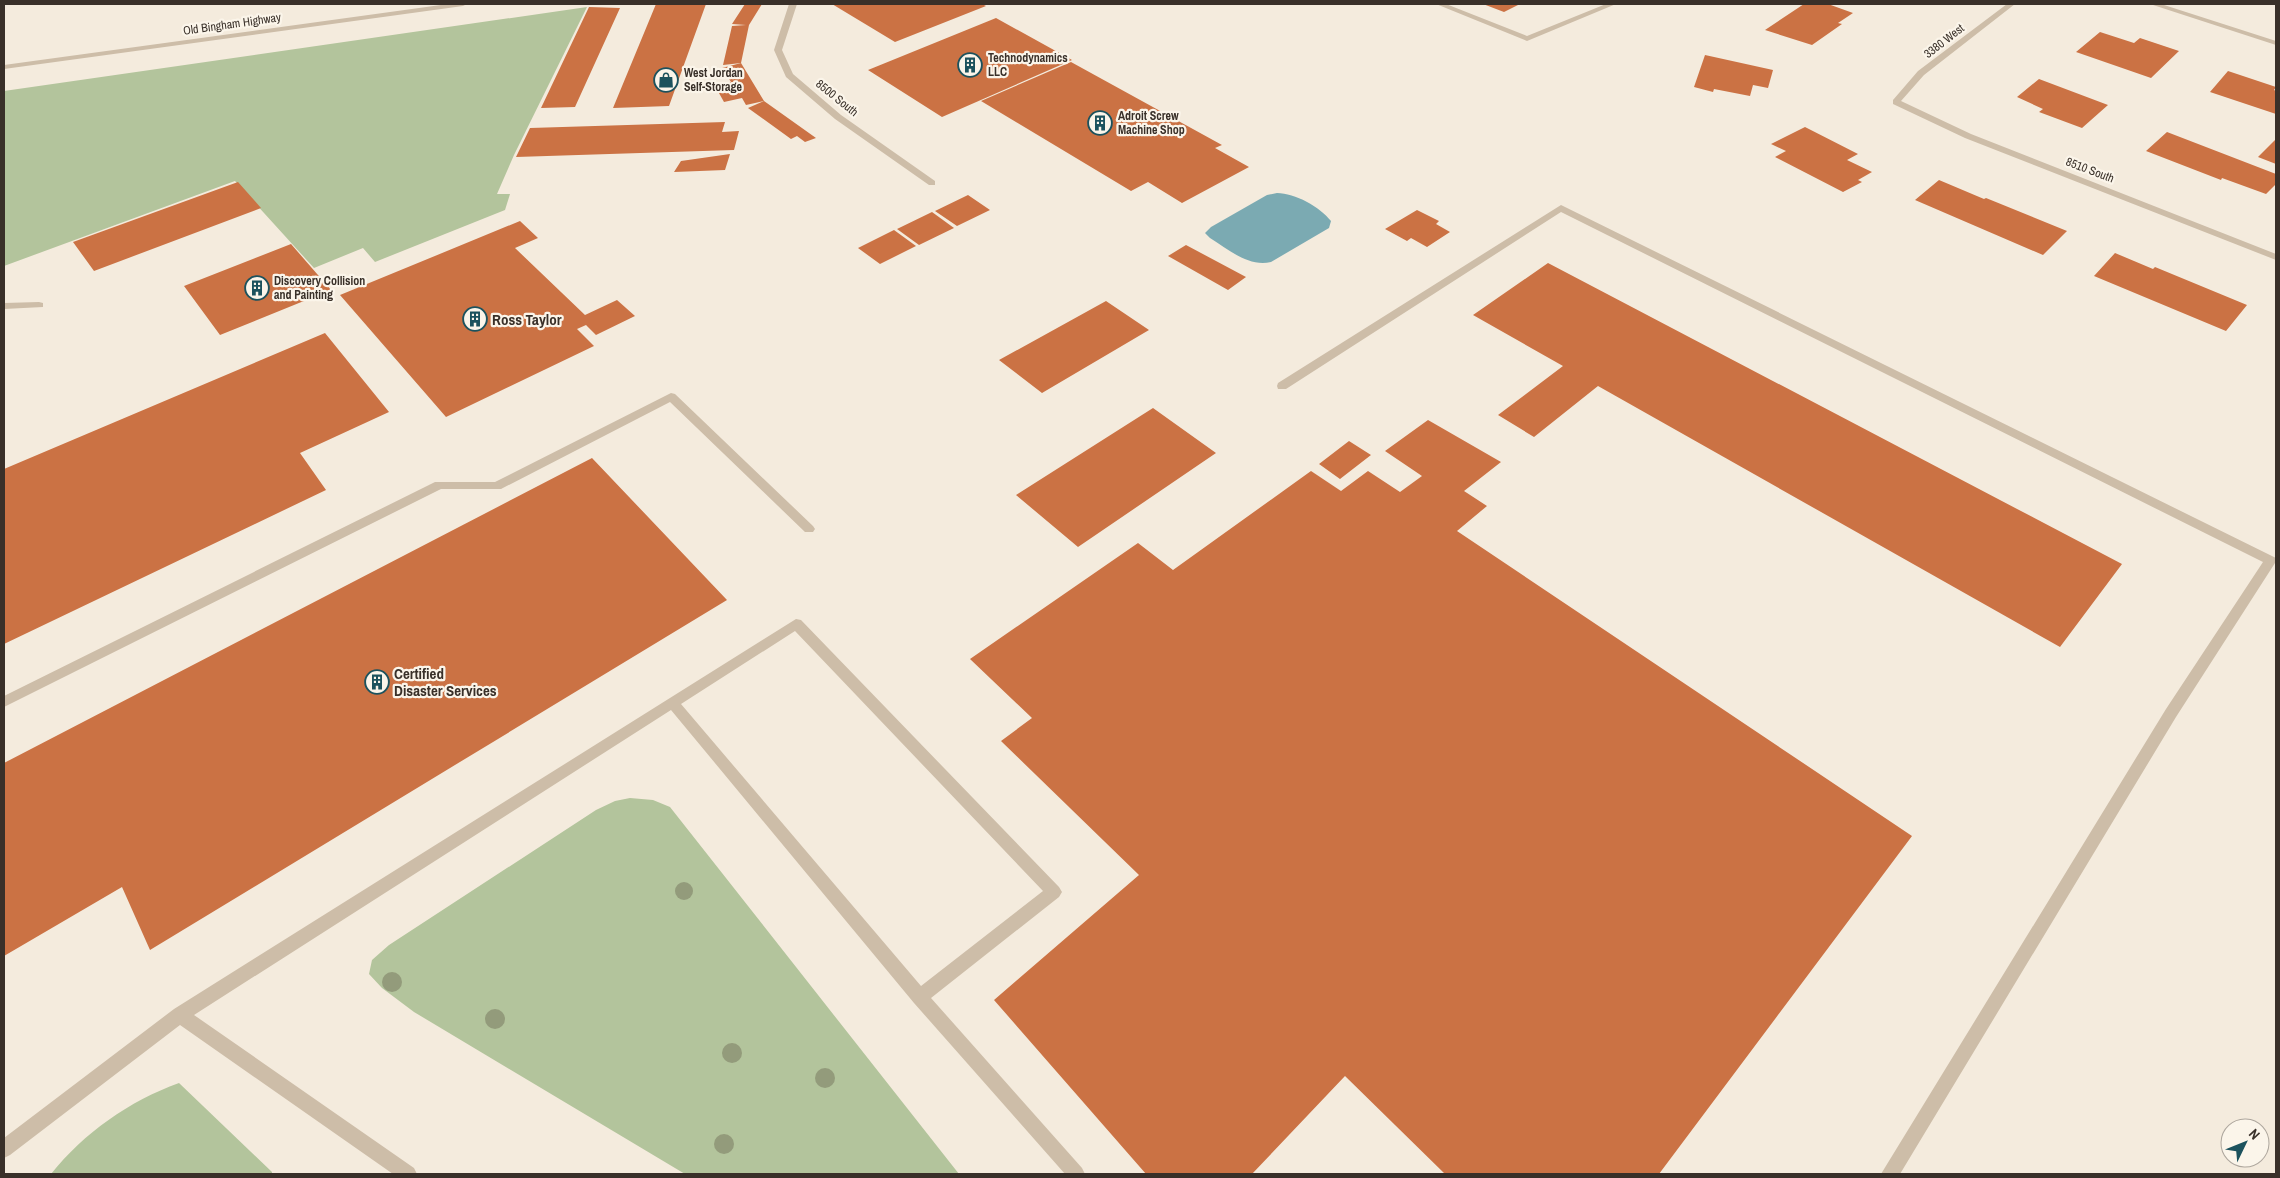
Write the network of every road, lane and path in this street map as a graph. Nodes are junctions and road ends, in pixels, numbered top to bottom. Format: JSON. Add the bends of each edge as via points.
{"nodes":[{"id":1,"x":464,"y":4,"type":"edge"},
{"id":2,"x":793,"y":4,"type":"edge"},
{"id":3,"x":1440,"y":4,"type":"edge"},
{"id":4,"x":1612,"y":4,"type":"edge"},
{"id":5,"x":2011,"y":4,"type":"edge"},
{"id":6,"x":2154,"y":4,"type":"edge"},
{"id":7,"x":436,"y":6,"type":"edge"},
{"id":8,"x":2276,"y":43,"type":"edge"},
{"id":9,"x":4,"y":67,"type":"edge"},
{"id":10,"x":1896,"y":102,"type":"joint"},
{"id":11,"x":932,"y":182,"type":"dead end"},
{"id":12,"x":2276,"y":257,"type":"edge"},
{"id":13,"x":39,"y":305,"type":"dead end"},
{"id":14,"x":4,"y":306,"type":"edge"},
{"id":15,"x":1282,"y":386,"type":"dead end"},
{"id":16,"x":809,"y":529,"type":"dead end"},
{"id":17,"x":4,"y":702,"type":"edge"},
{"id":18,"x":672,"y":702,"type":"junction"},
{"id":19,"x":920,"y":997,"type":"junction"},
{"id":20,"x":180,"y":1015,"type":"junction"},
{"id":21,"x":4,"y":1149,"type":"edge"},
{"id":22,"x":408,"y":1174,"type":"edge"},
{"id":23,"x":1076,"y":1174,"type":"edge"},
{"id":24,"x":1890,"y":1174,"type":"edge"}],
"edges":[{"from":1,"to":7,"type":"street","name":"Old Bingham Highway"},
{"from":2,"to":11,"type":"street","name":"8500 South","via":[[778,50],[789,75],[838,117]]},
{"from":3,"to":4,"type":"street","via":[[1527,39]]},
{"from":5,"to":10,"type":"street","name":"3380 West","via":[[1921,73]]},
{"from":6,"to":8,"type":"street"},
{"from":7,"to":9,"type":"street","name":"Old Bingham Highway"},
{"from":10,"to":12,"type":"street","name":"8510 South","via":[[1968,136]]},
{"from":13,"to":14,"type":"street"},
{"from":15,"to":24,"type":"street","via":[[1562,208],[2272,560],[2171,713]]},
{"from":16,"to":17,"type":"street","via":[[671,397],[497,486],[439,484]]},
{"from":18,"to":19,"type":"street"},
{"from":18,"to":19,"type":"street","via":[[796,624],[1054,892]]},
{"from":18,"to":20,"type":"street"},
{"from":19,"to":23,"type":"street"},
{"from":20,"to":21,"type":"street"},
{"from":20,"to":22,"type":"street"}]}
